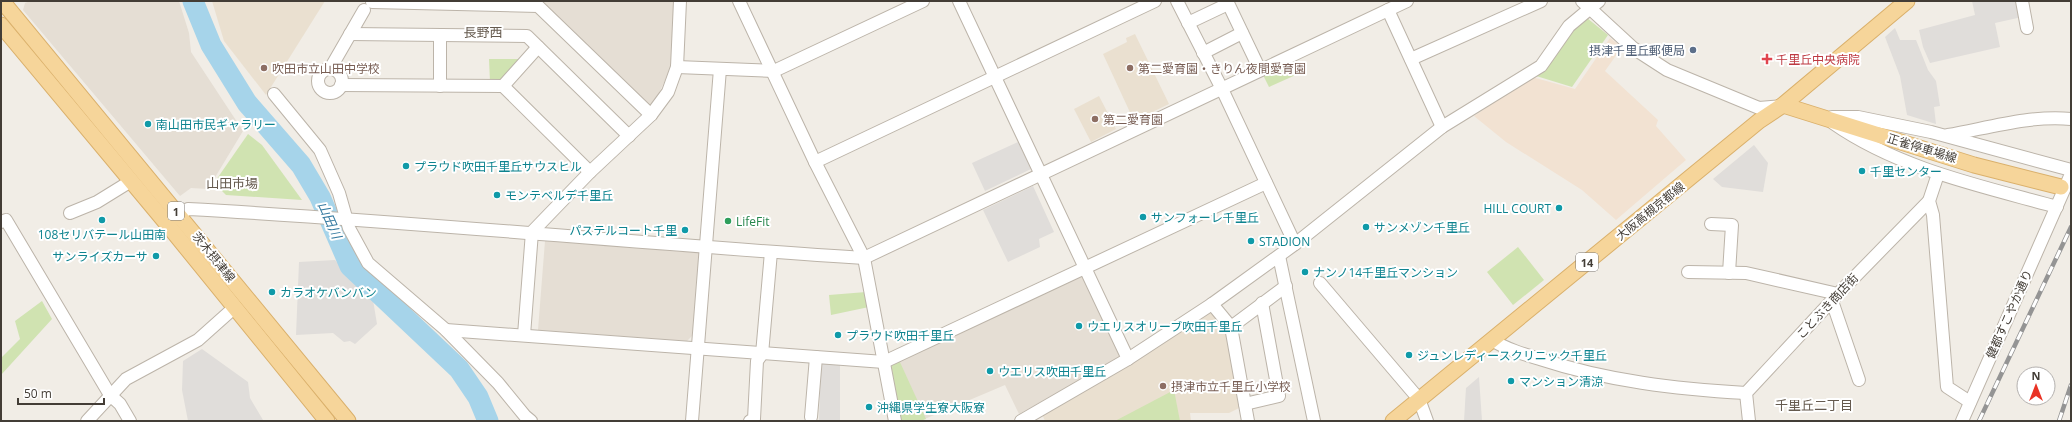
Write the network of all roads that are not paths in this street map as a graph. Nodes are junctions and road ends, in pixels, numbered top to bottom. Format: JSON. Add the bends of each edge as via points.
{"nodes":[{"id":1,"x":2,"y":1,"type":"edge"},
{"id":2,"x":680,"y":1,"type":"edge"},
{"id":3,"x":739,"y":1,"type":"edge"},
{"id":4,"x":923,"y":1,"type":"edge"},
{"id":5,"x":959,"y":1,"type":"edge"},
{"id":6,"x":1155,"y":1,"type":"edge"},
{"id":7,"x":1177,"y":1,"type":"edge"},
{"id":8,"x":1407,"y":1,"type":"edge"},
{"id":9,"x":1541,"y":1,"type":"edge"},
{"id":10,"x":1907,"y":1,"type":"edge"},
{"id":11,"x":2022,"y":1,"type":"edge"},
{"id":12,"x":1227,"y":2,"type":"edge"},
{"id":13,"x":1590,"y":4,"type":"edge"},
{"id":14,"x":368,"y":6,"type":"edge"},
{"id":15,"x":1388,"y":10,"type":"junction"},
{"id":16,"x":1188,"y":23,"type":"junction"},
{"id":17,"x":1,"y":25,"type":"edge"},
{"id":18,"x":2027,"y":28,"type":"dead end"},
{"id":19,"x":1242,"y":33,"type":"junction"},
{"id":20,"x":350,"y":34,"type":"junction"},
{"id":21,"x":440,"y":35,"type":"junction"},
{"id":22,"x":538,"y":47,"type":"junction"},
{"id":23,"x":1203,"y":54,"type":"junction"},
{"id":24,"x":1411,"y":59,"type":"junction"},
{"id":25,"x":677,"y":67,"type":"junction"},
{"id":26,"x":330,"y":69,"type":"junction"},
{"id":27,"x":720,"y":70,"type":"junction"},
{"id":28,"x":1260,"y":70,"type":"junction"},
{"id":29,"x":774,"y":71,"type":"junction"},
{"id":30,"x":994,"y":77,"type":"junction"},
{"id":31,"x":341,"y":86,"type":"junction"},
{"id":32,"x":440,"y":86,"type":"junction"},
{"id":33,"x":503,"y":86,"type":"junction"},
{"id":34,"x":1222,"y":89,"type":"junction"},
{"id":35,"x":274,"y":94,"type":"dead end"},
{"id":36,"x":1783,"y":105,"type":"junction"},
{"id":37,"x":651,"y":115,"type":"junction"},
{"id":38,"x":1824,"y":118,"type":"junction"},
{"id":39,"x":2071,"y":120,"type":"edge"},
{"id":40,"x":1442,"y":127,"type":"junction"},
{"id":41,"x":629,"y":136,"type":"junction"},
{"id":42,"x":1943,"y":136,"type":"junction"},
{"id":43,"x":815,"y":162,"type":"junction"},
{"id":44,"x":2071,"y":170,"type":"edge"},
{"id":45,"x":590,"y":172,"type":"junction"},
{"id":46,"x":1041,"y":173,"type":"junction"},
{"id":47,"x":1938,"y":174,"type":"junction"},
{"id":48,"x":2071,"y":174,"type":"edge"},
{"id":49,"x":131,"y":181,"type":"junction"},
{"id":50,"x":1266,"y":183,"type":"junction"},
{"id":51,"x":2061,"y":187,"type":"dead end"},
{"id":52,"x":1929,"y":201,"type":"junction"},
{"id":53,"x":2057,"y":207,"type":"junction"},
{"id":54,"x":70,"y":213,"type":"dead end"},
{"id":55,"x":179,"y":214,"type":"junction"},
{"id":56,"x":345,"y":217,"type":"junction"},
{"id":57,"x":1,"y":222,"type":"edge"},
{"id":58,"x":167,"y":224,"type":"junction"},
{"id":59,"x":1711,"y":224,"type":"dead end"},
{"id":60,"x":532,"y":232,"type":"junction"},
{"id":61,"x":1295,"y":244,"type":"junction"},
{"id":62,"x":706,"y":247,"type":"junction"},
{"id":63,"x":771,"y":252,"type":"junction"},
{"id":64,"x":1279,"y":256,"type":"junction"},
{"id":65,"x":864,"y":258,"type":"junction"},
{"id":66,"x":1085,"y":268,"type":"junction"},
{"id":67,"x":1688,"y":272,"type":"dead end"},
{"id":68,"x":1729,"y":273,"type":"junction"},
{"id":69,"x":1320,"y":283,"type":"dead end"},
{"id":70,"x":1286,"y":286,"type":"junction"},
{"id":71,"x":1835,"y":298,"type":"junction"},
{"id":72,"x":1262,"y":303,"type":"junction"},
{"id":73,"x":1212,"y":304,"type":"junction"},
{"id":74,"x":235,"y":307,"type":"junction"},
{"id":75,"x":1231,"y":327,"type":"junction"},
{"id":76,"x":446,"y":330,"type":"junction"},
{"id":77,"x":524,"y":335,"type":"junction"},
{"id":78,"x":1492,"y":340,"type":"junction"},
{"id":79,"x":697,"y":349,"type":"junction"},
{"id":80,"x":762,"y":354,"type":"junction"},
{"id":81,"x":816,"y":357,"type":"junction"},
{"id":82,"x":1128,"y":359,"type":"junction"},
{"id":83,"x":884,"y":362,"type":"junction"},
{"id":84,"x":1860,"y":380,"type":"dead end"},
{"id":85,"x":1746,"y":392,"type":"junction"},
{"id":86,"x":110,"y":395,"type":"junction"},
{"id":87,"x":1419,"y":399,"type":"junction"},
{"id":88,"x":1970,"y":402,"type":"junction"},
{"id":89,"x":1245,"y":404,"type":"junction"},
{"id":90,"x":340,"y":418,"type":"edge"},
{"id":91,"x":811,"y":418,"type":"dead end"},
{"id":92,"x":87,"y":421,"type":"edge"},
{"id":93,"x":130,"y":421,"type":"edge"},
{"id":94,"x":327,"y":421,"type":"edge"},
{"id":95,"x":531,"y":421,"type":"edge"},
{"id":96,"x":692,"y":421,"type":"edge"},
{"id":97,"x":750,"y":421,"type":"edge"},
{"id":98,"x":895,"y":421,"type":"edge"},
{"id":99,"x":1021,"y":421,"type":"edge"},
{"id":100,"x":1248,"y":421,"type":"edge"},
{"id":101,"x":1314,"y":421,"type":"edge"},
{"id":102,"x":1393,"y":421,"type":"edge"},
{"id":103,"x":1427,"y":421,"type":"edge"},
{"id":104,"x":1749,"y":421,"type":"edge"},
{"id":105,"x":1962,"y":421,"type":"edge"}],
"edges":[{"from":1,"to":55,"type":"main road","name":"茨木摂津線","number":"1"},
{"from":2,"to":25,"type":"street"},
{"from":3,"to":29,"type":"street"},
{"from":4,"to":29,"type":"street"},
{"from":5,"to":30,"type":"street"},
{"from":6,"to":30,"type":"street"},
{"from":7,"to":16,"type":"street"},
{"from":8,"to":15,"type":"street"},
{"from":9,"to":24,"type":"street"},
{"from":10,"to":36,"type":"main road","name":"大阪高槻京都線","number":"14"},
{"from":11,"to":18,"type":"street"},
{"from":12,"to":16,"type":"street"},
{"from":12,"to":19,"type":"street"},
{"from":13,"to":36,"type":"street","via":[[1633,48],[1667,70],[1759,108]]},
{"from":13,"to":40,"type":"street","via":[[1569,26],[1541,66]]},
{"from":14,"to":20,"type":"street"},
{"from":14,"to":37,"type":"street","via":[[538,6]]},
{"from":15,"to":24,"type":"street"},
{"from":15,"to":28,"type":"street"},
{"from":16,"to":23,"type":"street"},
{"from":17,"to":49,"type":"main road","name":"茨木摂津線","number":"1"},
{"from":19,"to":23,"type":"street"},
{"from":19,"to":28,"type":"street"},
{"from":20,"to":21,"type":"street"},
{"from":20,"to":26,"type":"street"},
{"from":21,"to":22,"type":"street","via":[[527,36]]},
{"from":21,"to":32,"type":"street"},
{"from":22,"to":33,"type":"street"},
{"from":22,"to":41,"type":"street"},
{"from":23,"to":34,"type":"street"},
{"from":24,"to":40,"type":"street"},
{"from":25,"to":27,"type":"street"},
{"from":25,"to":37,"type":"street","via":[[668,92]]},
{"from":26,"to":31,"type":"street","via":[[340,74]]},
{"from":26,"to":31,"type":"street","via":[[320,74],[319,86],[325,91],[332,92]]},
{"from":27,"to":29,"type":"street"},
{"from":27,"to":62,"type":"street"},
{"from":28,"to":34,"type":"street"},
{"from":29,"to":43,"type":"street"},
{"from":30,"to":43,"type":"street"},
{"from":30,"to":46,"type":"street"},
{"from":31,"to":32,"type":"street"},
{"from":32,"to":33,"type":"street"},
{"from":33,"to":45,"type":"street"},
{"from":34,"to":46,"type":"street"},
{"from":34,"to":50,"type":"street"},
{"from":35,"to":56,"type":"street","via":[[320,150],[339,193]]},
{"from":36,"to":38,"type":"main road","name":"正雀停車場線"},
{"from":36,"to":78,"type":"main road","name":"大阪高槻京都線","number":"14","via":[[1759,121]]},
{"from":37,"to":41,"type":"street"},
{"from":38,"to":42,"type":"street","via":[[1858,117]]},
{"from":38,"to":47,"type":"street","via":[[1853,137]]},
{"from":38,"to":51,"type":"main road","name":"正雀停車場線","via":[[1974,165]]},
{"from":39,"to":42,"type":"street","via":[[2031,120]]},
{"from":40,"to":61,"type":"street"},
{"from":41,"to":45,"type":"street"},
{"from":42,"to":44,"type":"street"},
{"from":43,"to":65,"type":"street"},
{"from":45,"to":60,"type":"street"},
{"from":46,"to":65,"type":"street"},
{"from":46,"to":66,"type":"street"},
{"from":47,"to":52,"type":"street"},
{"from":47,"to":53,"type":"street"},
{"from":48,"to":53,"type":"street","name":"健都すこやか通り"},
{"from":49,"to":54,"type":"street","via":[[97,202]]},
{"from":49,"to":58,"type":"main road","name":"茨木摂津線","number":"1"},
{"from":50,"to":61,"type":"street"},
{"from":50,"to":66,"type":"street"},
{"from":52,"to":71,"type":"street","name":"ことぶき商店街"},
{"from":52,"to":88,"type":"street","via":[[1933,215],[1947,387]]},
{"from":53,"to":88,"type":"street","name":"健都すこやか通り"},
{"from":55,"to":56,"type":"street","via":[[188,209]]},
{"from":55,"to":58,"type":"street"},
{"from":55,"to":90,"type":"main road","name":"茨木摂津線","number":"1"},
{"from":56,"to":60,"type":"street"},
{"from":56,"to":76,"type":"street","via":[[357,246],[368,263]]},
{"from":57,"to":86,"type":"street","via":[[6,220]]},
{"from":58,"to":74,"type":"main road","name":"茨木摂津線","number":"1"},
{"from":59,"to":68,"type":"street","via":[[1732,225]]},
{"from":60,"to":62,"type":"street"},
{"from":60,"to":77,"type":"street"},
{"from":61,"to":64,"type":"street"},
{"from":62,"to":63,"type":"street"},
{"from":62,"to":79,"type":"street"},
{"from":63,"to":65,"type":"street"},
{"from":63,"to":80,"type":"street"},
{"from":64,"to":70,"type":"street"},
{"from":64,"to":73,"type":"street"},
{"from":65,"to":83,"type":"street"},
{"from":66,"to":82,"type":"street"},
{"from":66,"to":83,"type":"street"},
{"from":67,"to":68,"type":"street"},
{"from":68,"to":71,"type":"street","via":[[1746,273]]},
{"from":69,"to":87,"type":"street"},
{"from":70,"to":72,"type":"street"},
{"from":70,"to":101,"type":"street"},
{"from":71,"to":84,"type":"street"},
{"from":71,"to":85,"type":"street","name":"ことぶき商店街"},
{"from":72,"to":75,"type":"street"},
{"from":72,"to":89,"type":"street","via":[[1279,396]]},
{"from":73,"to":75,"type":"street"},
{"from":73,"to":82,"type":"street"},
{"from":74,"to":86,"type":"street","via":[[198,340],[126,379]]},
{"from":74,"to":94,"type":"main road","name":"茨木摂津線","number":"1"},
{"from":75,"to":89,"type":"street"},
{"from":76,"to":77,"type":"street"},
{"from":76,"to":95,"type":"street"},
{"from":77,"to":79,"type":"street"},
{"from":78,"to":85,"type":"street","via":[[1502,347],[1570,369],[1628,381]]},
{"from":78,"to":87,"type":"main road","name":"大阪高槻京都線","number":"14"},
{"from":79,"to":80,"type":"street"},
{"from":79,"to":96,"type":"street"},
{"from":80,"to":81,"type":"street"},
{"from":80,"to":97,"type":"street","via":[[757,361],[754,419]]},
{"from":81,"to":83,"type":"street"},
{"from":81,"to":91,"type":"street"},
{"from":82,"to":99,"type":"street"},
{"from":83,"to":98,"type":"street"},
{"from":85,"to":104,"type":"street"},
{"from":86,"to":92,"type":"street"},
{"from":86,"to":93,"type":"street","via":[[120,404]]},
{"from":87,"to":102,"type":"main road","name":"大阪高槻京都線","number":"14"},
{"from":87,"to":103,"type":"street"},
{"from":88,"to":105,"type":"street","name":"健都すこやか通り"},
{"from":89,"to":100,"type":"street"}]}
